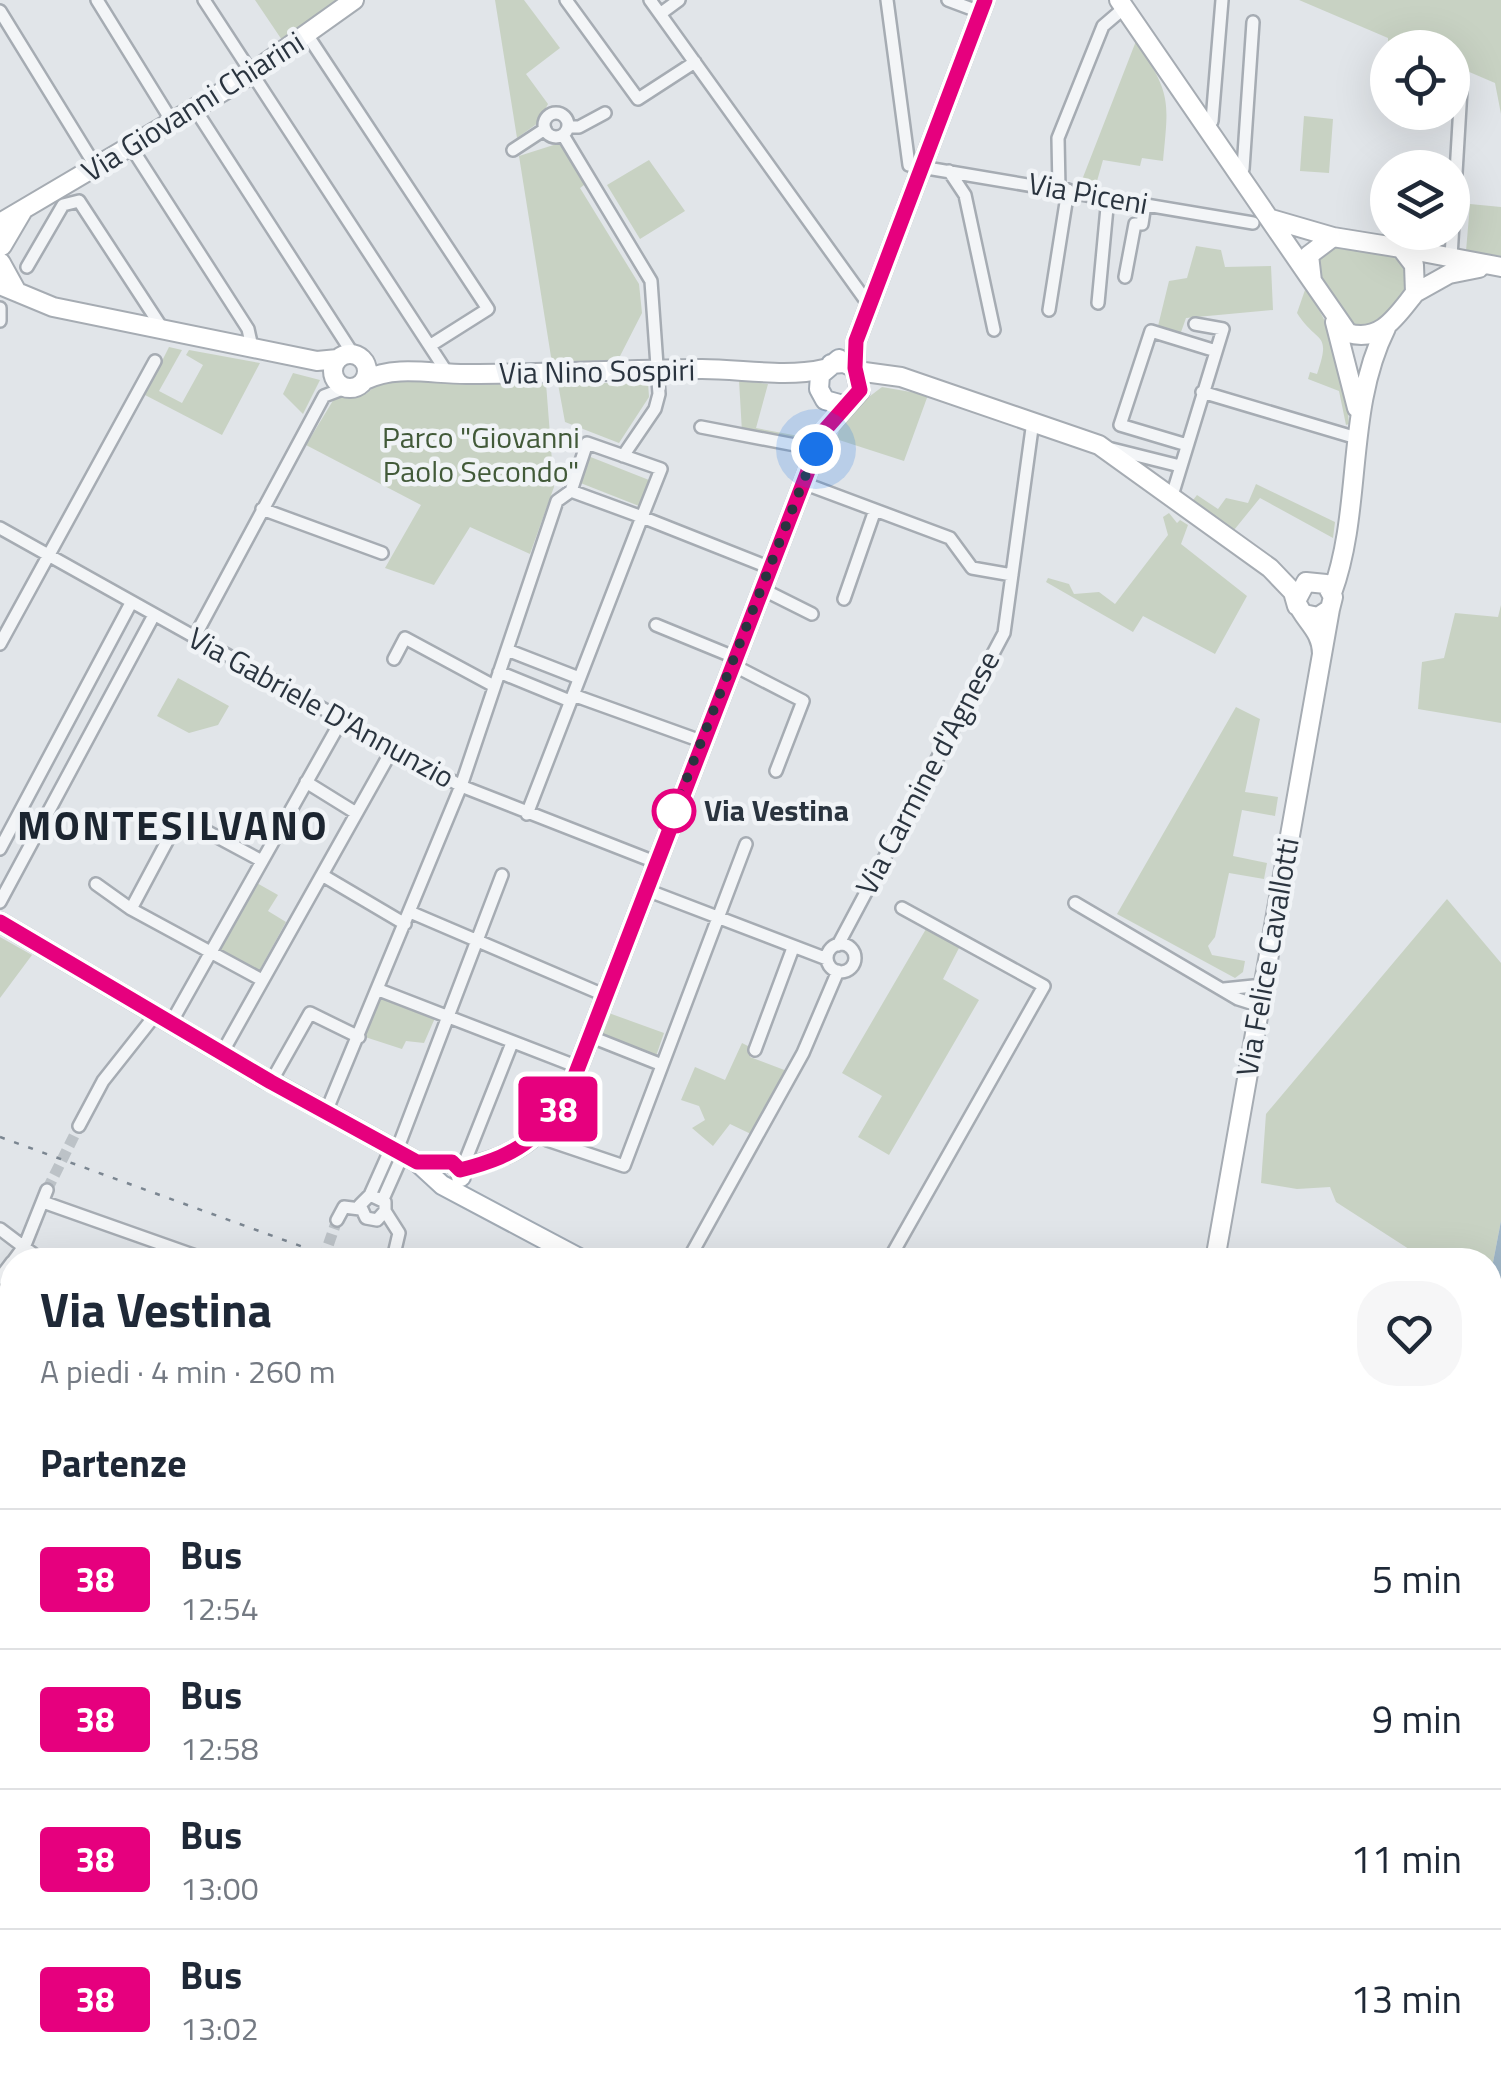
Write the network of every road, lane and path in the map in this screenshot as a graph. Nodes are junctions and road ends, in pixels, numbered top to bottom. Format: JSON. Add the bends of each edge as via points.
{"nodes":[{"id":1,"x":98,"y":0,"type":"edge"},
{"id":2,"x":204,"y":0,"type":"edge"},
{"id":3,"x":354,"y":0,"type":"edge"},
{"id":4,"x":566,"y":0,"type":"edge"},
{"id":5,"x":650,"y":0,"type":"edge"},
{"id":6,"x":679,"y":0,"type":"edge"},
{"id":7,"x":888,"y":0,"type":"edge"},
{"id":8,"x":948,"y":0,"type":"edge"},
{"id":9,"x":1222,"y":0,"type":"edge"},
{"id":10,"x":1122,"y":4,"type":"edge"},
{"id":11,"x":983,"y":6,"type":"edge"},
{"id":12,"x":0,"y":12,"type":"edge"},
{"id":13,"x":660,"y":14,"type":"junction"},
{"id":14,"x":1253,"y":22,"type":"dead end"},
{"id":15,"x":308,"y":36,"type":"junction"},
{"id":16,"x":694,"y":62,"type":"junction"},
{"id":17,"x":252,"y":74,"type":"junction"},
{"id":18,"x":195,"y":109,"type":"junction"},
{"id":19,"x":605,"y":112,"type":"dead end"},
{"id":20,"x":173,"y":123,"type":"junction"},
{"id":21,"x":1205,"y":126,"type":"junction"},
{"id":22,"x":545,"y":129,"type":"junction"},
{"id":23,"x":1459,"y":130,"type":"edge"},
{"id":24,"x":566,"y":131,"type":"junction"},
{"id":25,"x":131,"y":147,"type":"junction"},
{"id":26,"x":513,"y":150,"type":"dead end"},
{"id":27,"x":96,"y":167,"type":"junction"},
{"id":28,"x":922,"y":170,"type":"junction"},
{"id":29,"x":949,"y":171,"type":"junction"},
{"id":30,"x":1238,"y":174,"type":"junction"},
{"id":31,"x":1064,"y":190,"type":"junction"},
{"id":32,"x":1108,"y":198,"type":"junction"},
{"id":33,"x":1145,"y":204,"type":"junction"},
{"id":34,"x":26,"y":206,"type":"junction"},
{"id":35,"x":1262,"y":221,"type":"junction"},
{"id":36,"x":0,"y":224,"type":"edge"},
{"id":37,"x":1333,"y":237,"type":"junction"},
{"id":38,"x":1370,"y":243,"type":"edge"},
{"id":39,"x":1403,"y":250,"type":"edge"},
{"id":40,"x":1412,"y":250,"type":"edge"},
{"id":41,"x":1,"y":254,"type":"edge"},
{"id":42,"x":1451,"y":257,"type":"junction"},
{"id":43,"x":1499,"y":267,"type":"edge"},
{"id":44,"x":27,"y":268,"type":"dead end"},
{"id":45,"x":1125,"y":277,"type":"dead end"},
{"id":46,"x":1312,"y":281,"type":"junction"},
{"id":47,"x":0,"y":284,"type":"edge"},
{"id":48,"x":1415,"y":293,"type":"junction"},
{"id":49,"x":20,"y":296,"type":"junction"},
{"id":50,"x":1098,"y":303,"type":"dead end"},
{"id":51,"x":870,"y":305,"type":"junction"},
{"id":52,"x":0,"y":308,"type":"edge"},
{"id":53,"x":1049,"y":310,"type":"dead end"},
{"id":54,"x":1334,"y":319,"type":"junction"},
{"id":55,"x":0,"y":321,"type":"edge"},
{"id":56,"x":1195,"y":324,"type":"dead end"},
{"id":57,"x":162,"y":328,"type":"junction"},
{"id":58,"x":1386,"y":328,"type":"junction"},
{"id":59,"x":994,"y":330,"type":"dead end"},
{"id":60,"x":856,"y":341,"type":"junction"},
{"id":61,"x":430,"y":346,"type":"junction"},
{"id":62,"x":252,"y":347,"type":"junction"},
{"id":63,"x":1216,"y":351,"type":"junction"},
{"id":64,"x":155,"y":361,"type":"dead end"},
{"id":65,"x":828,"y":366,"type":"junction"},
{"id":66,"x":349,"y":369,"type":"junction"},
{"id":67,"x":657,"y":369,"type":"junction"},
{"id":68,"x":790,"y":373,"type":"junction"},
{"id":69,"x":448,"y":374,"type":"junction"},
{"id":70,"x":857,"y":377,"type":"junction"},
{"id":71,"x":1202,"y":392,"type":"junction"},
{"id":72,"x":829,"y":398,"type":"junction"},
{"id":73,"x":1033,"y":421,"type":"junction"},
{"id":74,"x":701,"y":426,"type":"dead end"},
{"id":75,"x":1355,"y":430,"type":"junction"},
{"id":76,"x":819,"y":441,"type":"junction"},
{"id":77,"x":1186,"y":445,"type":"junction"},
{"id":78,"x":1119,"y":455,"type":"junction"},
{"id":79,"x":623,"y":456,"type":"junction"},
{"id":80,"x":1180,"y":466,"type":"junction"},
{"id":81,"x":803,"y":483,"type":"junction"},
{"id":82,"x":571,"y":490,"type":"junction"},
{"id":83,"x":1170,"y":498,"type":"junction"},
{"id":84,"x":262,"y":509,"type":"junction"},
{"id":85,"x":875,"y":510,"type":"junction"},
{"id":86,"x":642,"y":517,"type":"junction"},
{"id":87,"x":0,"y":528,"type":"edge"},
{"id":88,"x":1344,"y":546,"type":"junction"},
{"id":89,"x":382,"y":553,"type":"dead end"},
{"id":90,"x":48,"y":556,"type":"junction"},
{"id":91,"x":768,"y":567,"type":"junction"},
{"id":92,"x":1270,"y":568,"type":"junction"},
{"id":93,"x":1012,"y":575,"type":"junction"},
{"id":94,"x":1311,"y":581,"type":"junction"},
{"id":95,"x":760,"y":588,"type":"junction"},
{"id":96,"x":844,"y":598,"type":"dead end"},
{"id":97,"x":1331,"y":601,"type":"junction"},
{"id":98,"x":131,"y":603,"type":"junction"},
{"id":99,"x":1301,"y":610,"type":"junction"},
{"id":100,"x":812,"y":614,"type":"dead end"},
{"id":101,"x":154,"y":615,"type":"junction"},
{"id":102,"x":656,"y":625,"type":"dead end"},
{"id":103,"x":194,"y":638,"type":"junction"},
{"id":104,"x":0,"y":644,"type":"edge"},
{"id":105,"x":508,"y":650,"type":"junction"},
{"id":106,"x":1322,"y":654,"type":"junction"},
{"id":107,"x":394,"y":660,"type":"dead end"},
{"id":108,"x":732,"y":661,"type":"junction"},
{"id":109,"x":499,"y":672,"type":"junction"},
{"id":110,"x":579,"y":678,"type":"junction"},
{"id":111,"x":494,"y":686,"type":"junction"},
{"id":112,"x":572,"y":698,"type":"junction"},
{"id":113,"x":341,"y":721,"type":"junction"},
{"id":114,"x":700,"y":741,"type":"junction"},
{"id":115,"x":392,"y":750,"type":"junction"},
{"id":116,"x":776,"y":771,"type":"dead end"},
{"id":117,"x":306,"y":782,"type":"junction"},
{"id":118,"x":461,"y":786,"type":"junction"},
{"id":119,"x":356,"y":812,"type":"junction"},
{"id":120,"x":527,"y":814,"type":"junction"},
{"id":121,"x":1,"y":843,"type":"edge"},
{"id":122,"x":746,"y":844,"type":"dead end"},
{"id":123,"x":262,"y":861,"type":"junction"},
{"id":124,"x":655,"y":862,"type":"junction"},
{"id":125,"x":322,"y":875,"type":"junction"},
{"id":126,"x":502,"y":876,"type":"dead end"},
{"id":127,"x":96,"y":884,"type":"dead end"},
{"id":128,"x":644,"y":889,"type":"junction"},
{"id":129,"x":0,"y":902,"type":"edge"},
{"id":130,"x":1074,"y":902,"type":"dead end"},
{"id":131,"x":902,"y":908,"type":"dead end"},
{"id":132,"x":131,"y":909,"type":"junction"},
{"id":133,"x":408,"y":918,"type":"junction"},
{"id":134,"x":716,"y":919,"type":"junction"},
{"id":135,"x":0,"y":922,"type":"edge"},
{"id":136,"x":477,"y":942,"type":"junction"},
{"id":137,"x":838,"y":944,"type":"junction"},
{"id":138,"x":793,"y":948,"type":"junction"},
{"id":139,"x":212,"y":950,"type":"junction"},
{"id":140,"x":828,"y":959,"type":"junction"},
{"id":141,"x":838,"y":971,"type":"junction"},
{"id":142,"x":262,"y":980,"type":"junction"},
{"id":143,"x":1263,"y":985,"type":"junction"},
{"id":144,"x":1224,"y":989,"type":"junction"},
{"id":145,"x":378,"y":990,"type":"junction"},
{"id":146,"x":604,"y":996,"type":"junction"},
{"id":147,"x":1260,"y":1006,"type":"junction"},
{"id":148,"x":163,"y":1018,"type":"junction"},
{"id":149,"x":448,"y":1018,"type":"junction"},
{"id":150,"x":589,"y":1036,"type":"junction"},
{"id":151,"x":359,"y":1037,"type":"junction"},
{"id":152,"x":512,"y":1043,"type":"junction"},
{"id":153,"x":755,"y":1050,"type":"dead end"},
{"id":154,"x":222,"y":1053,"type":"junction"},
{"id":155,"x":662,"y":1065,"type":"junction"},
{"id":156,"x":576,"y":1073,"type":"junction"},
{"id":157,"x":271,"y":1082,"type":"junction"},
{"id":158,"x":326,"y":1112,"type":"junction"},
{"id":159,"x":79,"y":1126,"type":"tunnel mouth"},
{"id":160,"x":547,"y":1140,"type":"junction"},
{"id":161,"x":402,"y":1153,"type":"junction"},
{"id":162,"x":456,"y":1176,"type":"junction"},
{"id":163,"x":379,"y":1202,"type":"junction"},
{"id":164,"x":486,"y":1207,"type":"junction"},
{"id":165,"x":360,"y":1209,"type":"junction"},
{"id":166,"x":337,"y":1220,"type":"dead end"},
{"id":167,"x":0,"y":1229,"type":"edge"},
{"id":168,"x":25,"y":1246,"type":"junction"},
{"id":169,"x":27,"y":1248,"type":"edge"},
{"id":170,"x":177,"y":1248,"type":"edge"},
{"id":171,"x":395,"y":1248,"type":"edge"},
{"id":172,"x":561,"y":1248,"type":"edge"},
{"id":173,"x":695,"y":1248,"type":"edge"},
{"id":174,"x":896,"y":1248,"type":"edge"},
{"id":175,"x":1216,"y":1248,"type":"edge"}],
"edges":[{"from":1,"to":20,"type":"street"},
{"from":2,"to":17,"type":"street"},
{"from":3,"to":15,"type":"main road","name":"Via Giovanni Chiarini"},
{"from":4,"to":16,"type":"street","via":[[638,100]]},
{"from":5,"to":13,"type":"street"},
{"from":6,"to":13,"type":"street"},
{"from":7,"to":28,"type":"street","via":[[909,165]]},
{"from":8,"to":11,"type":"street"},
{"from":9,"to":21,"type":"street","via":[[1212,121]]},
{"from":10,"to":21,"type":"main road"},
{"from":10,"to":31,"type":"street","via":[[1103,26],[1058,138]]},
{"from":11,"to":28,"type":"main road"},
{"from":12,"to":27,"type":"street"},
{"from":13,"to":16,"type":"street"},
{"from":14,"to":30,"type":"street"},
{"from":15,"to":17,"type":"main road","name":"Via Giovanni Chiarini"},
{"from":15,"to":61,"type":"street","via":[[488,309]]},
{"from":16,"to":51,"type":"street"},
{"from":17,"to":18,"type":"main road","name":"Via Giovanni Chiarini"},
{"from":17,"to":61,"type":"street"},
{"from":18,"to":20,"type":"main road","name":"Via Giovanni Chiarini"},
{"from":18,"to":66,"type":"street"},
{"from":19,"to":24,"type":"street"},
{"from":20,"to":25,"type":"main road","name":"Via Giovanni Chiarini"},
{"from":21,"to":30,"type":"main road"},
{"from":22,"to":24,"type":"street","via":[[552,136]]},
{"from":22,"to":24,"type":"street","via":[[557,113]]},
{"from":22,"to":26,"type":"street"},
{"from":23,"to":42,"type":"street"},
{"from":24,"to":67,"type":"street","via":[[652,281]]},
{"from":25,"to":27,"type":"main road","name":"Via Giovanni Chiarini"},
{"from":25,"to":62,"type":"street","via":[[248,329]]},
{"from":27,"to":34,"type":"main road","name":"Via Giovanni Chiarini"},
{"from":28,"to":29,"type":"street","name":"Via Piceni"},
{"from":28,"to":51,"type":"main road"},
{"from":29,"to":31,"type":"street","name":"Via Piceni"},
{"from":29,"to":59,"type":"street","via":[[965,195]]},
{"from":30,"to":35,"type":"main road"},
{"from":31,"to":32,"type":"street","name":"Via Piceni"},
{"from":31,"to":53,"type":"street"},
{"from":32,"to":33,"type":"street","name":"Via Piceni"},
{"from":32,"to":50,"type":"street"},
{"from":33,"to":35,"type":"street","name":"Via Piceni"},
{"from":33,"to":45,"type":"street"},
{"from":34,"to":36,"type":"main road","name":"Via Giovanni Chiarini"},
{"from":34,"to":41,"type":"main road","name":"Via Giovanni Chiarini"},
{"from":35,"to":37,"type":"main road"},
{"from":35,"to":46,"type":"main road"},
{"from":37,"to":38,"type":"main road"},
{"from":37,"to":46,"type":"main road","via":[[1309,256]]},
{"from":39,"to":48,"type":"main road","via":[[1414,265]]},
{"from":40,"to":42,"type":"main road"},
{"from":41,"to":49,"type":"main road"},
{"from":42,"to":43,"type":"main road"},
{"from":43,"to":48,"type":"main road","via":[[1449,274]]},
{"from":44,"to":57,"type":"street","via":[[63,205],[79,201]]},
{"from":46,"to":54,"type":"main road"},
{"from":47,"to":49,"type":"main road","name":"Via Nino Sospiri"},
{"from":48,"to":58,"type":"main road"},
{"from":49,"to":57,"type":"main road","name":"Via Nino Sospiri"},
{"from":51,"to":60,"type":"main road"},
{"from":52,"to":55,"type":"street"},
{"from":54,"to":58,"type":"main road","via":[[1358,336]]},
{"from":54,"to":75,"type":"main road","name":"Via Felice Cavallotti","via":[[1350,370]]},
{"from":56,"to":63,"type":"street","via":[[1223,329]]},
{"from":57,"to":62,"type":"main road","name":"Via Nino Sospiri"},
{"from":58,"to":75,"type":"main road","name":"Via Felice Cavallotti"},
{"from":60,"to":65,"type":"main road"},
{"from":60,"to":70,"type":"main road"},
{"from":61,"to":69,"type":"street"},
{"from":62,"to":66,"type":"main road","name":"Via Nino Sospiri"},
{"from":63,"to":71,"type":"street"},
{"from":63,"to":77,"type":"street","via":[[1151,332],[1120,425]]},
{"from":64,"to":90,"type":"street"},
{"from":65,"to":68,"type":"main road","name":"Via Nino Sospiri"},
{"from":65,"to":70,"type":"main road","name":"Via Nino Sospiri","via":[[844,363]]},
{"from":65,"to":72,"type":"main road"},
{"from":66,"to":69,"type":"main road","name":"Via Nino Sospiri"},
{"from":66,"to":84,"type":"street","via":[[324,396]]},
{"from":67,"to":68,"type":"main road","name":"Via Nino Sospiri"},
{"from":67,"to":69,"type":"main road","name":"Via Nino Sospiri"},
{"from":67,"to":79,"type":"street","via":[[655,409]]},
{"from":68,"to":72,"type":"main road","name":"Via Nino Sospiri"},
{"from":70,"to":72,"type":"main road"},
{"from":70,"to":73,"type":"main road","via":[[885,376]]},
{"from":71,"to":75,"type":"street"},
{"from":71,"to":77,"type":"street"},
{"from":72,"to":76,"type":"main road"},
{"from":73,"to":78,"type":"main road"},
{"from":73,"to":93,"type":"street","name":"Via Carmine d'Agnese"},
{"from":74,"to":76,"type":"street"},
{"from":75,"to":88,"type":"main road","name":"Via Felice Cavallotti"},
{"from":76,"to":81,"type":"main road"},
{"from":77,"to":80,"type":"street"},
{"from":78,"to":80,"type":"street"},
{"from":78,"to":83,"type":"main road"},
{"from":79,"to":82,"type":"street","via":[[587,443]]},
{"from":79,"to":86,"type":"street","via":[[661,469]]},
{"from":80,"to":83,"type":"street"},
{"from":81,"to":85,"type":"street"},
{"from":81,"to":91,"type":"main road"},
{"from":82,"to":86,"type":"street"},
{"from":82,"to":105,"type":"street","via":[[557,502]]},
{"from":83,"to":92,"type":"main road"},
{"from":84,"to":89,"type":"street"},
{"from":84,"to":103,"type":"street"},
{"from":85,"to":93,"type":"street","via":[[950,538],[972,568]]},
{"from":85,"to":96,"type":"street"},
{"from":86,"to":91,"type":"street"},
{"from":86,"to":110,"type":"street"},
{"from":87,"to":90,"type":"street","name":"Via Gabriele D'Annunzio"},
{"from":88,"to":94,"type":"main road"},
{"from":88,"to":97,"type":"main road","name":"Via Felice Cavallotti"},
{"from":90,"to":98,"type":"street","name":"Via Gabriele D'Annunzio"},
{"from":90,"to":104,"type":"street"},
{"from":91,"to":95,"type":"main road"},
{"from":92,"to":94,"type":"main road"},
{"from":92,"to":99,"type":"main road"},
{"from":93,"to":137,"type":"street","name":"Via Carmine d'Agnese","via":[[1004,633]]},
{"from":94,"to":97,"type":"main road"},
{"from":94,"to":99,"type":"main road","via":[[1298,590]]},
{"from":95,"to":100,"type":"street"},
{"from":95,"to":108,"type":"main road"},
{"from":97,"to":99,"type":"main road","via":[[1318,617]]},
{"from":97,"to":106,"type":"main road","name":"Via Felice Cavallotti"},
{"from":98,"to":101,"type":"street","name":"Via Gabriele D'Annunzio"},
{"from":98,"to":121,"type":"street"},
{"from":99,"to":106,"type":"main road","via":[[1319,636]]},
{"from":101,"to":103,"type":"street","name":"Via Gabriele D'Annunzio"},
{"from":101,"to":129,"type":"street"},
{"from":102,"to":108,"type":"street"},
{"from":103,"to":113,"type":"street","name":"Via Gabriele D'Annunzio"},
{"from":105,"to":109,"type":"street"},
{"from":105,"to":110,"type":"street"},
{"from":106,"to":143,"type":"main road","name":"Via Felice Cavallotti"},
{"from":107,"to":111,"type":"street","via":[[405,638]]},
{"from":108,"to":114,"type":"main road"},
{"from":108,"to":116,"type":"street","via":[[803,702]]},
{"from":109,"to":111,"type":"street"},
{"from":109,"to":112,"type":"street"},
{"from":110,"to":112,"type":"street"},
{"from":111,"to":118,"type":"street"},
{"from":112,"to":114,"type":"street"},
{"from":112,"to":120,"type":"street"},
{"from":113,"to":115,"type":"street","name":"Via Gabriele D'Annunzio"},
{"from":113,"to":117,"type":"street"},
{"from":114,"to":124,"type":"main road"},
{"from":115,"to":118,"type":"street","name":"Via Gabriele D'Annunzio"},
{"from":115,"to":119,"type":"street"},
{"from":117,"to":119,"type":"street"},
{"from":117,"to":123,"type":"street"},
{"from":118,"to":120,"type":"street","name":"Via Gabriele D'Annunzio"},
{"from":118,"to":133,"type":"street"},
{"from":119,"to":125,"type":"street"},
{"from":120,"to":124,"type":"street","name":"Via Gabriele D'Annunzio"},
{"from":122,"to":134,"type":"street"},
{"from":123,"to":132,"type":"street","via":[[180,817]]},
{"from":123,"to":139,"type":"street"},
{"from":124,"to":128,"type":"main road"},
{"from":125,"to":133,"type":"street"},
{"from":125,"to":142,"type":"street"},
{"from":126,"to":136,"type":"street"},
{"from":127,"to":132,"type":"street"},
{"from":128,"to":134,"type":"street"},
{"from":128,"to":146,"type":"main road"},
{"from":130,"to":144,"type":"street"},
{"from":131,"to":174,"type":"street","via":[[1044,986]]},
{"from":132,"to":139,"type":"street"},
{"from":133,"to":136,"type":"street"},
{"from":133,"to":145,"type":"street"},
{"from":134,"to":138,"type":"street"},
{"from":134,"to":155,"type":"street"},
{"from":135,"to":148,"type":"main road"},
{"from":136,"to":146,"type":"street"},
{"from":136,"to":149,"type":"street"},
{"from":137,"to":140,"type":"street"},
{"from":137,"to":141,"type":"street","via":[[851,948],[855,958],[850,969]]},
{"from":138,"to":140,"type":"street"},
{"from":138,"to":153,"type":"street"},
{"from":139,"to":142,"type":"street"},
{"from":139,"to":148,"type":"street"},
{"from":140,"to":141,"type":"street"},
{"from":141,"to":173,"type":"street","via":[[803,1053]]},
{"from":142,"to":154,"type":"street"},
{"from":143,"to":144,"type":"street"},
{"from":143,"to":147,"type":"main road","name":"Via Felice Cavallotti"},
{"from":144,"to":147,"type":"street"},
{"from":145,"to":149,"type":"street"},
{"from":145,"to":151,"type":"street"},
{"from":146,"to":150,"type":"main road"},
{"from":147,"to":175,"type":"main road","name":"Via Felice Cavallotti"},
{"from":148,"to":154,"type":"main road"},
{"from":148,"to":159,"type":"street","via":[[103,1081]]},
{"from":149,"to":152,"type":"street"},
{"from":149,"to":161,"type":"street"},
{"from":150,"to":155,"type":"street"},
{"from":150,"to":156,"type":"main road"},
{"from":151,"to":157,"type":"street","via":[[310,1013]]},
{"from":151,"to":158,"type":"street"},
{"from":152,"to":156,"type":"street"},
{"from":152,"to":162,"type":"street"},
{"from":154,"to":157,"type":"main road"},
{"from":155,"to":160,"type":"street","via":[[624,1166]]},
{"from":156,"to":160,"type":"main road","via":[[565,1115]]},
{"from":156,"to":162,"type":"main road","via":[[534,1138]]},
{"from":157,"to":158,"type":"main road"},
{"from":158,"to":161,"type":"main road"},
{"from":160,"to":162,"type":"main road","via":[[522,1159]]},
{"from":161,"to":162,"type":"main road"},
{"from":161,"to":163,"type":"street"},
{"from":162,"to":164,"type":"main road"},
{"from":162,"to":164,"type":"main road"},
{"from":163,"to":165,"type":"street","via":[[363,1198]]},
{"from":163,"to":165,"type":"street","via":[[373,1220]]},
{"from":163,"to":171,"type":"street","via":[[399,1233]]},
{"from":164,"to":172,"type":"main road"},
{"from":165,"to":166,"type":"street","via":[[344,1207]]},
{"from":167,"to":168,"type":"street"},
{"from":168,"to":169,"type":"street"},
{"from":168,"to":170,"type":"street","via":[[45,1196]]}]}
